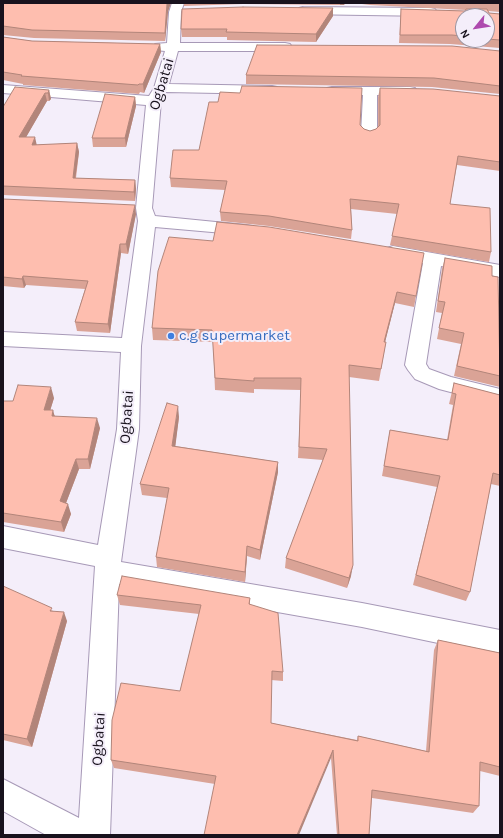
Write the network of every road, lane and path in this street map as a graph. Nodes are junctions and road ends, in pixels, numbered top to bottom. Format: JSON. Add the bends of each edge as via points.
{"nodes":[{"id":1,"x":181,"y":9,"type":"edge"},
{"id":2,"x":289,"y":11,"type":"edge"},
{"id":3,"x":443,"y":13,"type":"edge"},
{"id":4,"x":150,"y":46,"type":"edge"},
{"id":5,"x":174,"y":47,"type":"junction"},
{"id":6,"x":298,"y":47,"type":"edge"},
{"id":7,"x":3,"y":89,"type":"edge"},
{"id":8,"x":285,"y":90,"type":"edge"},
{"id":9,"x":316,"y":90,"type":"edge"},
{"id":10,"x":370,"y":91,"type":"junction"},
{"id":11,"x":424,"y":92,"type":"edge"},
{"id":12,"x":157,"y":94,"type":"junction"},
{"id":13,"x":369,"y":134,"type":"edge"},
{"id":14,"x":140,"y":212,"type":"junction"},
{"id":15,"x":261,"y":231,"type":"edge"},
{"id":16,"x":373,"y":249,"type":"edge"},
{"id":17,"x":434,"y":259,"type":"junction"},
{"id":18,"x":500,"y":271,"type":"edge"},
{"id":19,"x":3,"y":339,"type":"edge"},
{"id":20,"x":131,"y":346,"type":"junction"},
{"id":21,"x":500,"y":397,"type":"edge"},
{"id":22,"x":3,"y":537,"type":"edge"},
{"id":23,"x":108,"y":564,"type":"junction"},
{"id":24,"x":500,"y":643,"type":"edge"},
{"id":25,"x":3,"y":794,"type":"edge"},
{"id":26,"x":78,"y":835,"type":"edge"},
{"id":27,"x":94,"y":835,"type":"edge"}],
"edges":[{"from":1,"to":5,"type":"street","name":"Ogbatai"},
{"from":2,"to":3,"type":"street"},
{"from":4,"to":5,"type":"street"},
{"from":5,"to":6,"type":"street"},
{"from":5,"to":12,"type":"street","name":"Ogbatai"},
{"from":7,"to":12,"type":"street"},
{"from":8,"to":12,"type":"street"},
{"from":9,"to":10,"type":"street"},
{"from":10,"to":11,"type":"street"},
{"from":10,"to":13,"type":"street"},
{"from":12,"to":14,"type":"street","name":"Ogbatai"},
{"from":14,"to":15,"type":"street"},
{"from":14,"to":20,"type":"street","name":"Ogbatai"},
{"from":16,"to":17,"type":"street"},
{"from":17,"to":18,"type":"street"},
{"from":17,"to":21,"type":"street","via":[[415,365],[422,374],[446,384]]},
{"from":19,"to":20,"type":"street"},
{"from":20,"to":23,"type":"street","name":"Ogbatai","via":[[128,429]]},
{"from":22,"to":23,"type":"street"},
{"from":23,"to":24,"type":"street"},
{"from":23,"to":27,"type":"street","name":"Ogbatai"},
{"from":25,"to":26,"type":"street"}]}
